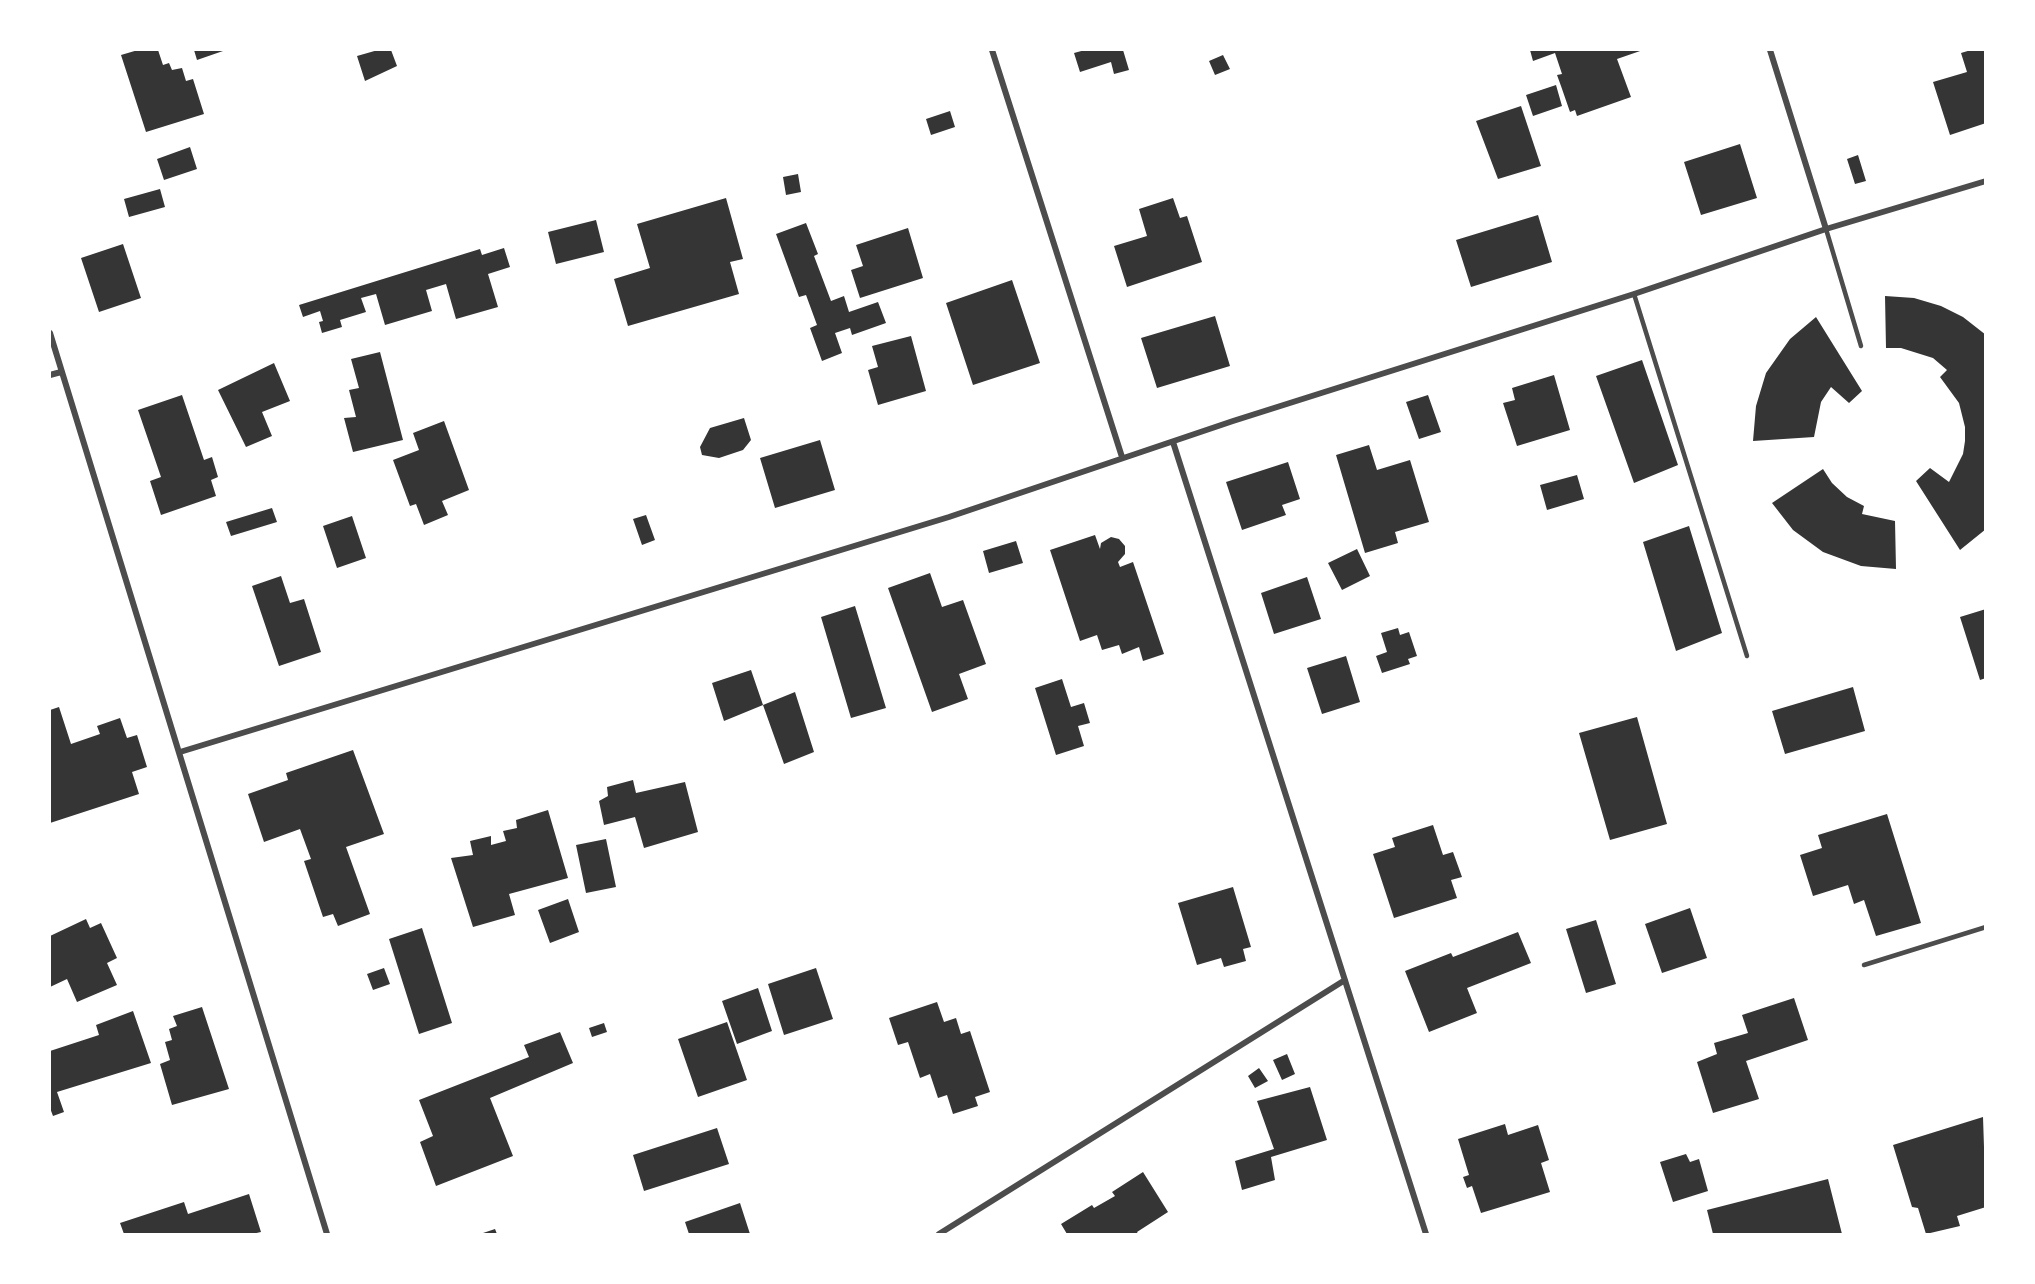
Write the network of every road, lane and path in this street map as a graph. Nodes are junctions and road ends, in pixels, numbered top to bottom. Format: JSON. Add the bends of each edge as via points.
{"nodes":[{"id":1,"x":992,"y":50,"type":"edge"},
{"id":2,"x":1770,"y":50,"type":"edge"},
{"id":3,"x":1986,"y":181,"type":"edge"},
{"id":4,"x":1826,"y":229,"type":"junction"},
{"id":5,"x":1634,"y":294,"type":"junction"},
{"id":6,"x":50,"y":333,"type":"edge"},
{"id":7,"x":1861,"y":346,"type":"dead end"},
{"id":8,"x":62,"y":372,"type":"junction"},
{"id":9,"x":50,"y":375,"type":"edge"},
{"id":10,"x":1173,"y":442,"type":"junction"},
{"id":11,"x":1122,"y":457,"type":"junction"},
{"id":12,"x":1747,"y":656,"type":"dead end"},
{"id":13,"x":180,"y":752,"type":"junction"},
{"id":14,"x":1986,"y":927,"type":"edge"},
{"id":15,"x":1864,"y":965,"type":"dead end"},
{"id":16,"x":1345,"y":980,"type":"junction"},
{"id":17,"x":327,"y":1234,"type":"edge"},
{"id":18,"x":939,"y":1234,"type":"edge"},
{"id":19,"x":1426,"y":1234,"type":"edge"}],
"edges":[{"from":1,"to":11,"type":"street"},
{"from":2,"to":4,"type":"street"},
{"from":3,"to":4,"type":"street"},
{"from":4,"to":5,"type":"street"},
{"from":4,"to":7,"type":"lane"},
{"from":5,"to":10,"type":"street"},
{"from":5,"to":12,"type":"lane"},
{"from":6,"to":8,"type":"street"},
{"from":8,"to":9,"type":"street"},
{"from":8,"to":13,"type":"street"},
{"from":10,"to":11,"type":"street"},
{"from":10,"to":16,"type":"street"},
{"from":11,"to":13,"type":"street","via":[[949,517]]},
{"from":13,"to":17,"type":"street"},
{"from":14,"to":15,"type":"lane"},
{"from":16,"to":18,"type":"street"},
{"from":16,"to":19,"type":"street"}]}
